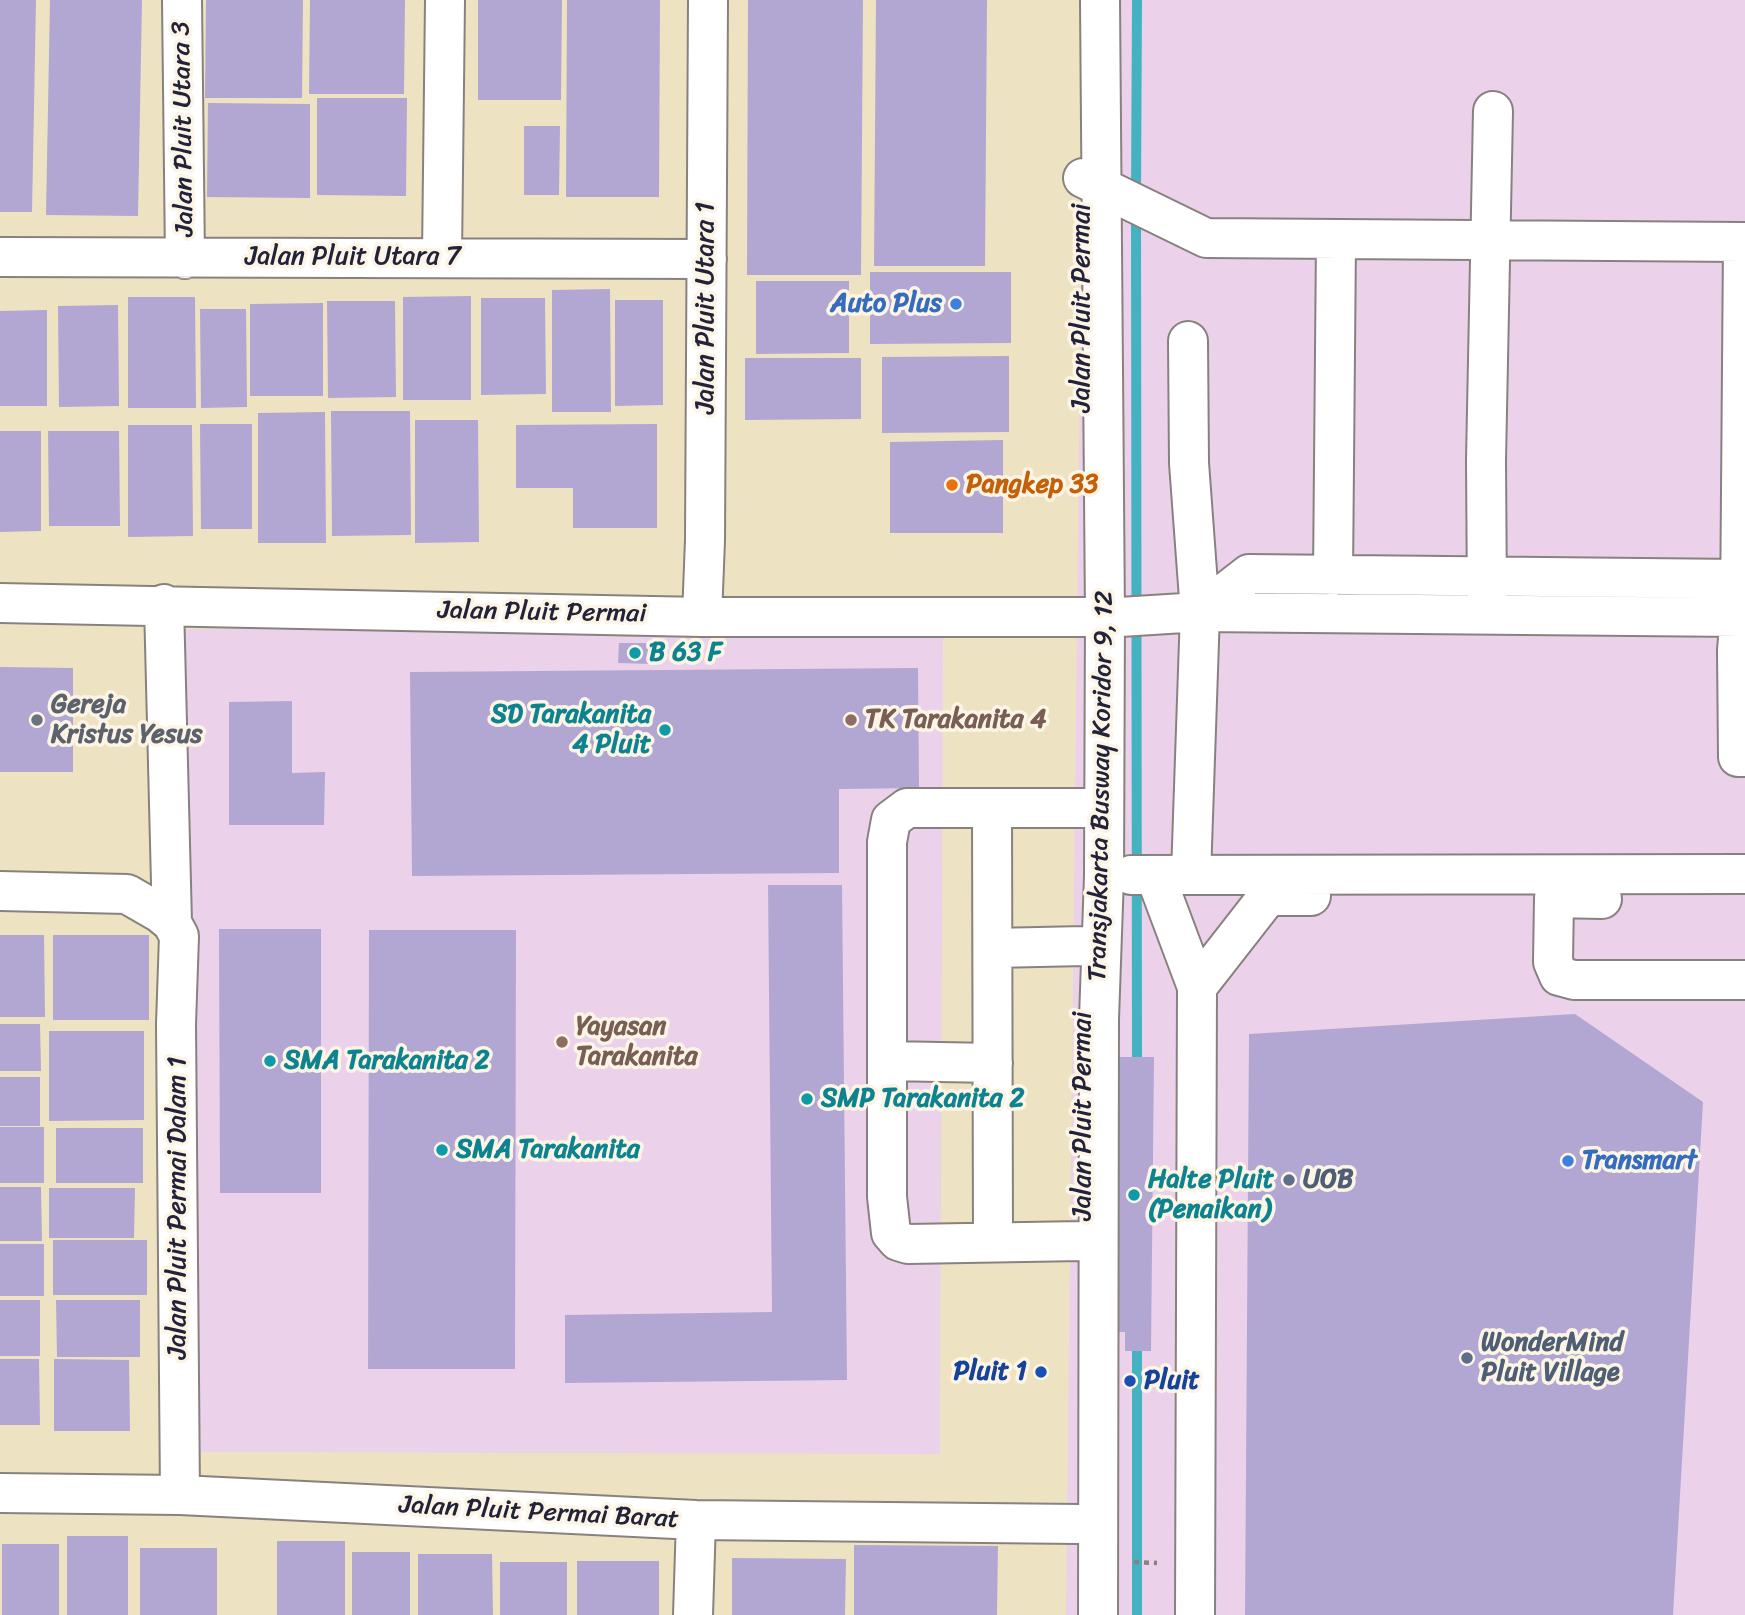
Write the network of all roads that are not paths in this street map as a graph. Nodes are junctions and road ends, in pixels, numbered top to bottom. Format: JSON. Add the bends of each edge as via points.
{"nodes":[{"id":1,"x":183,"y":0,"type":"edge"},
{"id":2,"x":445,"y":0,"type":"edge"},
{"id":3,"x":708,"y":0,"type":"edge"},
{"id":4,"x":1080,"y":0,"type":"edge"},
{"id":5,"x":1100,"y":0,"type":"edge"},
{"id":6,"x":1493,"y":111,"type":"dead end"},
{"id":7,"x":1092,"y":182,"type":"junction"},
{"id":8,"x":1336,"y":239,"type":"junction"},
{"id":9,"x":1491,"y":240,"type":"junction"},
{"id":10,"x":442,"y":256,"type":"junction"},
{"id":11,"x":0,"y":257,"type":"edge"},
{"id":12,"x":185,"y":258,"type":"junction"},
{"id":13,"x":707,"y":258,"type":"junction"},
{"id":14,"x":1188,"y":341,"type":"dead end"},
{"id":15,"x":1332,"y":576,"type":"junction"},
{"id":16,"x":1488,"y":577,"type":"junction"},
{"id":17,"x":1740,"y":579,"type":"junction"},
{"id":18,"x":0,"y":603,"type":"edge"},
{"id":19,"x":164,"y":604,"type":"junction"},
{"id":20,"x":1186,"y":613,"type":"junction"},
{"id":21,"x":1487,"y":615,"type":"junction"},
{"id":22,"x":702,"y":617,"type":"junction"},
{"id":23,"x":1103,"y":617,"type":"junction"},
{"id":24,"x":1740,"y":617,"type":"junction"},
{"id":25,"x":1741,"y":711,"type":"edge"},
{"id":26,"x":1745,"y":757,"type":"edge"},
{"id":27,"x":992,"y":808,"type":"junction"},
{"id":28,"x":1084,"y":808,"type":"junction"},
{"id":29,"x":1745,"y":874,"type":"edge"},
{"id":30,"x":1134,"y":875,"type":"junction"},
{"id":31,"x":0,"y":891,"type":"edge"},
{"id":32,"x":1554,"y":898,"type":"junction"},
{"id":33,"x":1745,"y":900,"type":"edge"},
{"id":34,"x":172,"y":923,"type":"junction"},
{"id":35,"x":1084,"y":946,"type":"junction"},
{"id":36,"x":993,"y":948,"type":"junction"},
{"id":37,"x":1745,"y":980,"type":"edge"},
{"id":38,"x":1197,"y":987,"type":"junction"},
{"id":39,"x":887,"y":1061,"type":"junction"},
{"id":40,"x":993,"y":1063,"type":"junction"},
{"id":41,"x":993,"y":1241,"type":"junction"},
{"id":42,"x":1082,"y":1241,"type":"junction"},
{"id":43,"x":0,"y":1493,"type":"edge"},
{"id":44,"x":180,"y":1495,"type":"junction"},
{"id":45,"x":696,"y":1520,"type":"junction"},
{"id":46,"x":1079,"y":1524,"type":"junction"},
{"id":47,"x":694,"y":1615,"type":"edge"},
{"id":48,"x":1078,"y":1615,"type":"edge"},
{"id":49,"x":1098,"y":1615,"type":"edge"},
{"id":50,"x":1195,"y":1615,"type":"edge"}],
"edges":[{"from":1,"to":12,"type":"street","name":"Jalan Pluit Utara 3"},
{"from":2,"to":10,"type":"street"},
{"from":3,"to":13,"type":"street","name":"Jalan Pluit Utara 1"},
{"from":4,"to":7,"type":"street","name":"Jalan Pluit Permai"},
{"from":5,"to":7,"type":"street"},
{"from":6,"to":9,"type":"street"},
{"from":7,"to":8,"type":"street","via":[[1206,237]]},
{"from":7,"to":23,"type":"street","name":"Jalan Pluit Permai"},
{"from":8,"to":9,"type":"street"},
{"from":8,"to":15,"type":"street"},
{"from":9,"to":16,"type":"street"},
{"from":9,"to":17,"type":"street","via":[[1743,242]]},
{"from":10,"to":12,"type":"street","name":"Jalan Pluit Utara 7"},
{"from":10,"to":13,"type":"street","name":"Jalan Pluit Utara 7"},
{"from":11,"to":12,"type":"street","name":"Jalan Pluit Utara 7"},
{"from":13,"to":22,"type":"street","name":"Jalan Pluit Utara 1"},
{"from":14,"to":20,"type":"street"},
{"from":15,"to":16,"type":"street"},
{"from":15,"to":20,"type":"street","via":[[1249,574]]},
{"from":16,"to":17,"type":"street"},
{"from":16,"to":21,"type":"street"},
{"from":17,"to":24,"type":"street"},
{"from":18,"to":19,"type":"street","name":"Jalan Pluit Permai"},
{"from":19,"to":22,"type":"street","name":"Jalan Pluit Permai"},
{"from":19,"to":34,"type":"street","name":"Jalan Pluit Permai Dalam 1"},
{"from":20,"to":21,"type":"street","name":"Jalan Pluit Permai"},
{"from":20,"to":23,"type":"street","name":"Jalan Pluit Permai"},
{"from":20,"to":30,"type":"street"},
{"from":21,"to":24,"type":"street","name":"Jalan Pluit Permai"},
{"from":22,"to":23,"type":"street","name":"Jalan Pluit Permai"},
{"from":23,"to":28,"type":"street","name":"Jalan Pluit Permai"},
{"from":23,"to":30,"type":"street","name":"Transjakarta Busway Koridor 9, 12"},
{"from":24,"to":25,"type":"street"},
{"from":25,"to":26,"type":"street","via":[[1738,757]]},
{"from":27,"to":28,"type":"street"},
{"from":27,"to":36,"type":"street"},
{"from":27,"to":39,"type":"street","via":[[907,808],[891,820],[887,842]]},
{"from":28,"to":30,"type":"street","name":"Jalan Pluit Permai"},
{"from":29,"to":30,"type":"street"},
{"from":30,"to":35,"type":"street","name":"Jalan Pluit Permai"},
{"from":30,"to":38,"type":"street"},
{"from":30,"to":49,"type":"street","name":"Transjakarta Busway Koridor 9, 12","via":[[1099,1019]]},
{"from":31,"to":34,"type":"street","via":[[127,894]]},
{"from":32,"to":33,"type":"street"},
{"from":32,"to":37,"type":"street","via":[[1553,962],[1559,976],[1574,980]]},
{"from":32,"to":38,"type":"street","via":[[1268,896]]},
{"from":34,"to":44,"type":"street","name":"Jalan Pluit Permai Dalam 1","via":[[179,936]]},
{"from":35,"to":36,"type":"street"},
{"from":35,"to":42,"type":"street","name":"Jalan Pluit Permai"},
{"from":36,"to":40,"type":"street"},
{"from":38,"to":50,"type":"street"},
{"from":39,"to":40,"type":"street"},
{"from":39,"to":41,"type":"street","via":[[891,1233],[908,1244]]},
{"from":40,"to":41,"type":"street"},
{"from":41,"to":42,"type":"street"},
{"from":42,"to":46,"type":"street","name":"Jalan Pluit Permai"},
{"from":43,"to":44,"type":"street","name":"Jalan Pluit Permai Barat"},
{"from":44,"to":45,"type":"street","name":"Jalan Pluit Permai Barat"},
{"from":45,"to":46,"type":"street","name":"Jalan Pluit Permai Barat"},
{"from":45,"to":47,"type":"street"},
{"from":46,"to":48,"type":"street","name":"Jalan Pluit Permai"}]}
